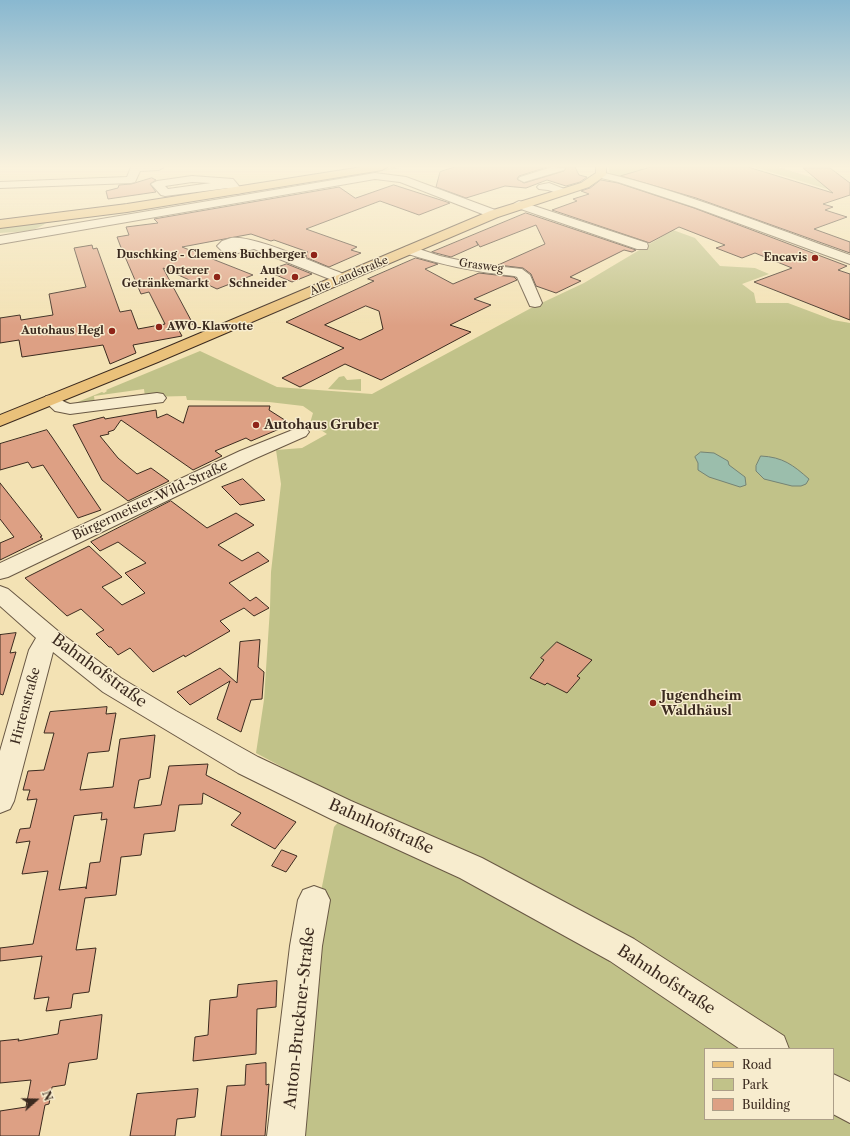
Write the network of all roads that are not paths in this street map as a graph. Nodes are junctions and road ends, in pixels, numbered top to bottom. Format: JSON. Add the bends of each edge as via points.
{"nodes":[{"id":1,"x":32,"y":220,"type":"edge"},
{"id":2,"x":117,"y":220,"type":"edge"},
{"id":3,"x":480,"y":220,"type":"edge"},
{"id":4,"x":564,"y":220,"type":"edge"},
{"id":5,"x":739,"y":220,"type":"edge"},
{"id":6,"x":0,"y":224,"type":"edge"},
{"id":7,"x":0,"y":240,"type":"edge"},
{"id":8,"x":254,"y":245,"type":"dead end"},
{"id":9,"x":642,"y":246,"type":"dead end"},
{"id":10,"x":410,"y":250,"type":"junction"},
{"id":11,"x":850,"y":260,"type":"edge"},
{"id":12,"x":342,"y":279,"type":"junction"},
{"id":13,"x":535,"y":303,"type":"dead end"},
{"id":14,"x":157,"y":398,"type":"dead end"},
{"id":15,"x":52,"y":400,"type":"junction"},
{"id":16,"x":0,"y":421,"type":"edge"},
{"id":17,"x":300,"y":432,"type":"dead end"},
{"id":18,"x":0,"y":572,"type":"edge"},
{"id":19,"x":0,"y":594,"type":"edge"},
{"id":20,"x":50,"y":637,"type":"junction"},
{"id":21,"x":0,"y":800,"type":"edge"},
{"id":22,"x":314,"y":900,"type":"dead end"},
{"id":23,"x":769,"y":1048,"type":"edge"},
{"id":24,"x":834,"y":1093,"type":"edge"},
{"id":25,"x":850,"y":1104,"type":"edge"},
{"id":26,"x":286,"y":1136,"type":"edge"}],
"edges":[{"from":1,"to":6,"type":"main road"},
{"from":2,"to":7,"type":"street"},
{"from":3,"to":10,"type":"main road","name":"Alte Landstraße"},
{"from":4,"to":9,"type":"street"},
{"from":5,"to":11,"type":"street"},
{"from":8,"to":12,"type":"street"},
{"from":10,"to":12,"type":"main road","name":"Alte Landstraße"},
{"from":10,"to":13,"type":"street","name":"Grasweg","via":[[477,268],[523,274]]},
{"from":12,"to":15,"type":"main road","name":"Alte Landstraße"},
{"from":14,"to":15,"type":"street","via":[[70,409],[61,407]]},
{"from":15,"to":16,"type":"main road","name":"Alte Landstraße"},
{"from":17,"to":18,"type":"street","name":"Bürgermeister-Wild-Straße"},
{"from":19,"to":20,"type":"street","name":"Bahnhofstraße"},
{"from":20,"to":21,"type":"street","name":"Hirtenstraße","via":[[41,650]]},
{"from":20,"to":23,"type":"street","name":"Bahnhofstraße","via":[[112,685],[248,765],[478,871],[622,950]]},
{"from":22,"to":26,"type":"street","name":"Anton-Bruckner-Straße","via":[[306,946]]},
{"from":24,"to":25,"type":"street"}]}
